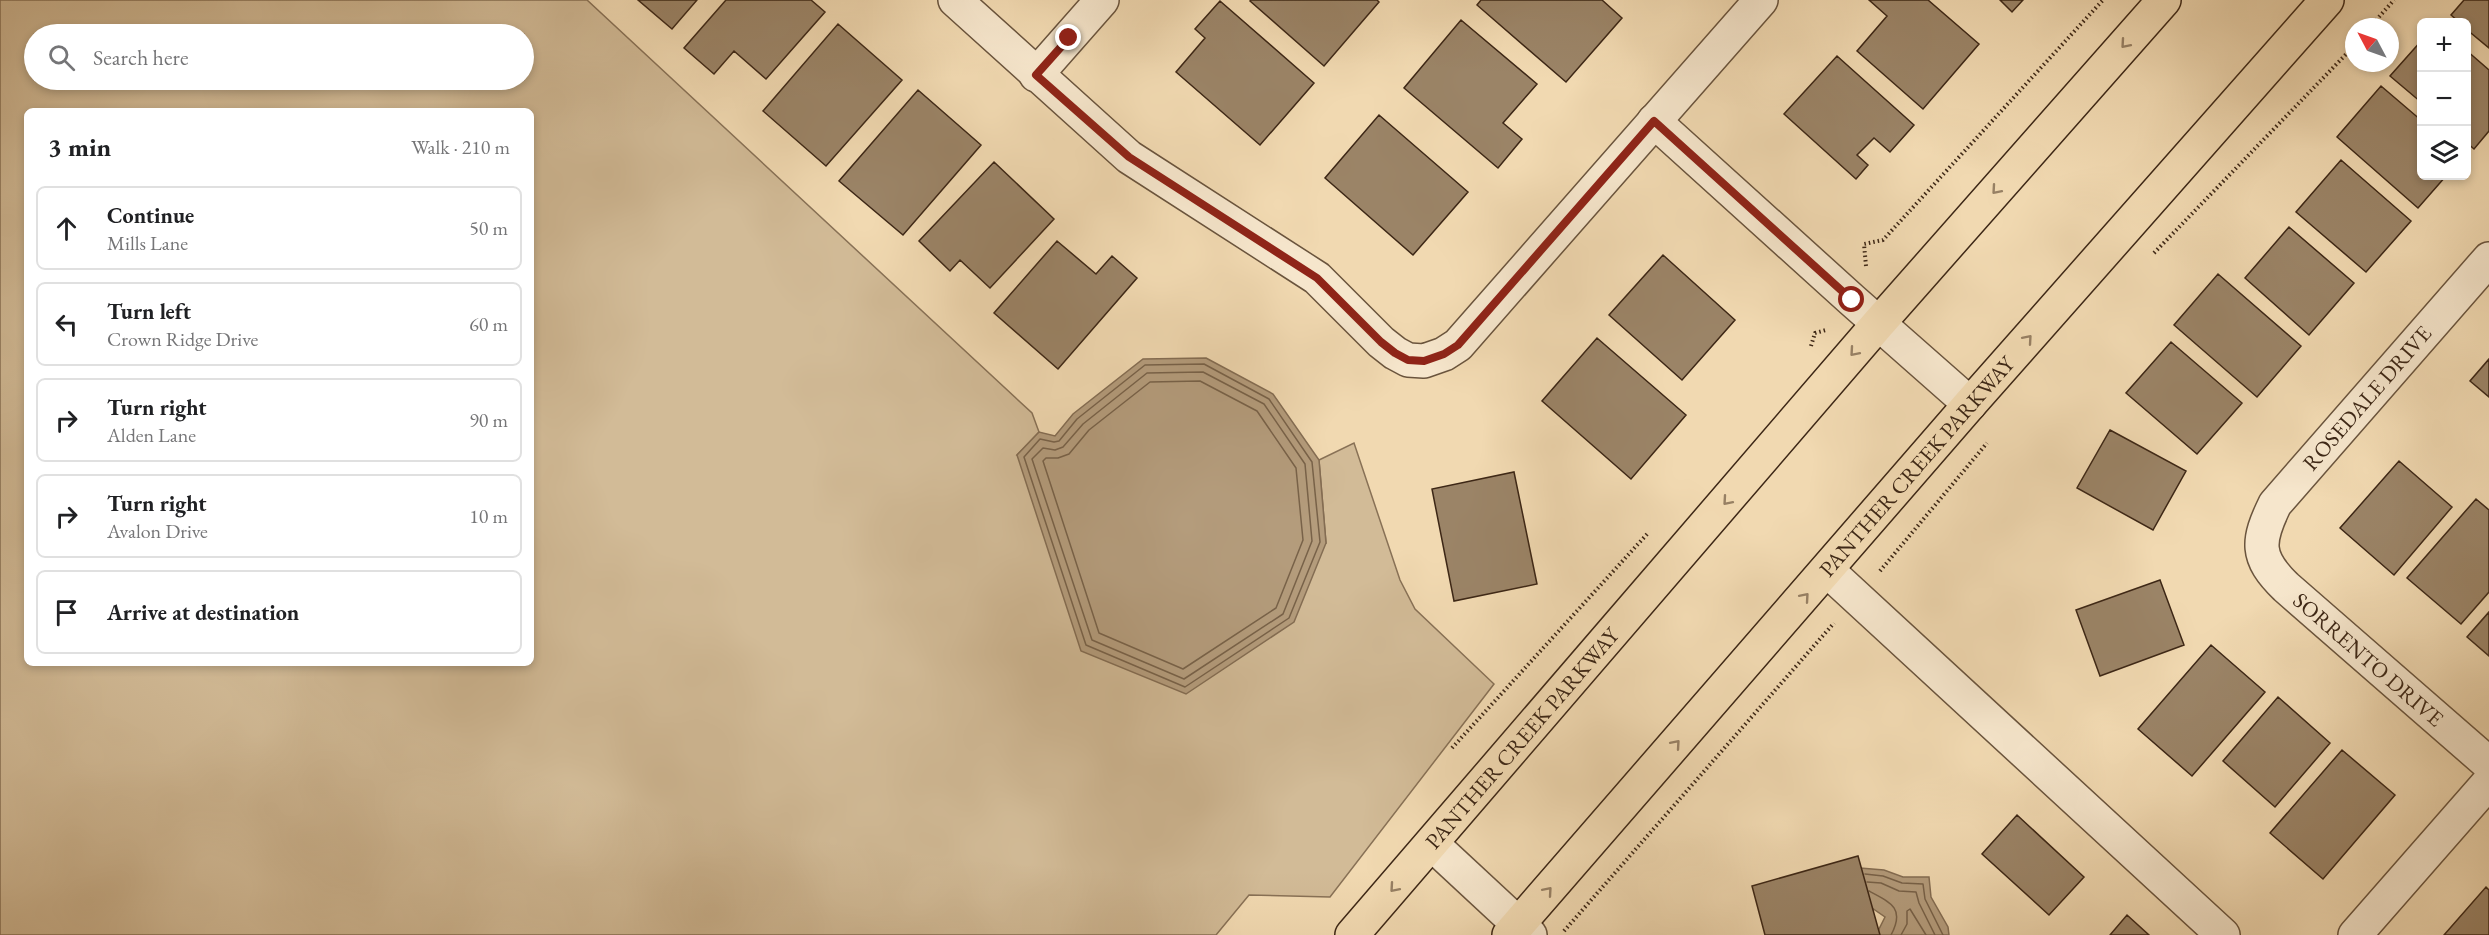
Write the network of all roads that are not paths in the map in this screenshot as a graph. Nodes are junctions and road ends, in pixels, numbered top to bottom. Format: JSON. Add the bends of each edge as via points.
{"nodes":[{"id":1,"x":955,"y":0,"type":"edge"},
{"id":2,"x":1102,"y":0,"type":"edge"},
{"id":3,"x":1761,"y":0,"type":"edge"},
{"id":4,"x":2164,"y":0,"type":"edge"},
{"id":5,"x":2327,"y":0,"type":"edge"},
{"id":6,"x":1036,"y":75,"type":"junction"},
{"id":7,"x":1654,"y":121,"type":"junction"},
{"id":8,"x":2489,"y":259,"type":"edge"},
{"id":9,"x":1878,"y":324,"type":"junction"},
{"id":10,"x":1970,"y":404,"type":"junction"},
{"id":11,"x":2262,"y":546,"type":"joint"},
{"id":12,"x":1828,"y":571,"type":"junction"},
{"id":13,"x":2489,"y":764,"type":"edge"},
{"id":14,"x":2489,"y":782,"type":"edge"},
{"id":15,"x":1432,"y":844,"type":"junction"},
{"id":16,"x":1519,"y":931,"type":"edge"},
{"id":17,"x":1352,"y":935,"type":"edge"},
{"id":18,"x":2223,"y":935,"type":"edge"},
{"id":19,"x":2355,"y":935,"type":"edge"}],
"edges":[{"from":1,"to":6,"type":"street"},
{"from":2,"to":6,"type":"street"},
{"from":3,"to":7,"type":"street"},
{"from":4,"to":9,"type":"main road","name":"PANTHER CREEK PARKWAY","one_way":true},
{"from":10,"to":5,"type":"main road","name":"PANTHER CREEK PARKWAY","one_way":true},
{"from":6,"to":7,"type":"street","via":[[1129,157],[1317,278],[1381,342],[1408,360],[1424,361],[1458,345]]},
{"from":7,"to":9,"type":"street"},
{"from":8,"to":11,"type":"street","name":"ROSEDALE DRIVE","via":[[2275,504],[2263,532]]},
{"from":9,"to":10,"type":"street"},
{"from":9,"to":15,"type":"main road","name":"PANTHER CREEK PARKWAY","one_way":true},
{"from":10,"to":12,"type":"main road","name":"PANTHER CREEK PARKWAY"},
{"from":11,"to":13,"type":"street","name":"SORRENTO DRIVE","via":[[2265,563],[2286,587]]},
{"from":16,"to":12,"type":"main road","name":"PANTHER CREEK PARKWAY","one_way":true},
{"from":12,"to":18,"type":"street"},
{"from":14,"to":19,"type":"street"},
{"from":15,"to":16,"type":"street"},
{"from":15,"to":17,"type":"main road","name":"PANTHER CREEK PARKWAY","one_way":true}]}
